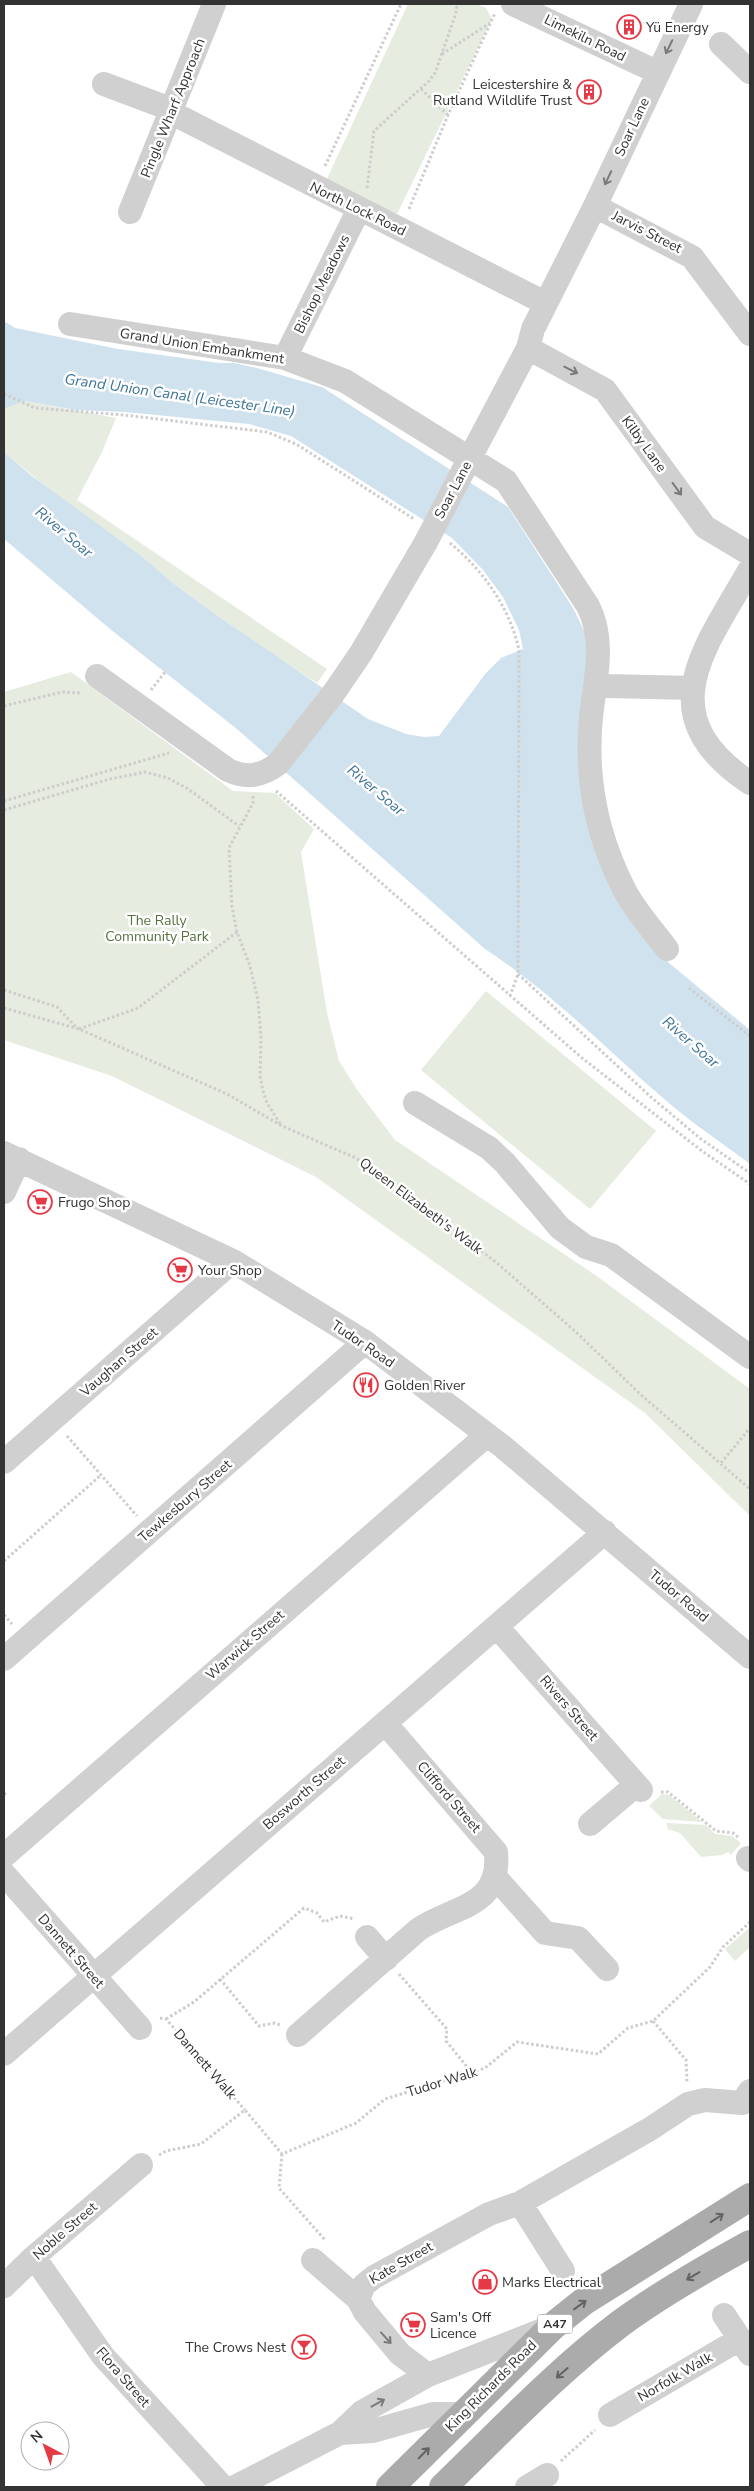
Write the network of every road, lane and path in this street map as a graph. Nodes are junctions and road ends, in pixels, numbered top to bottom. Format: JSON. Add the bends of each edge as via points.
{"nodes":[{"id":1,"x":214,"y":4,"type":"edge"},
{"id":2,"x":401,"y":4,"type":"edge"},
{"id":3,"x":454,"y":4,"type":"edge"},
{"id":4,"x":691,"y":4,"type":"edge"},
{"id":5,"x":505,"y":7,"type":"edge"},
{"id":6,"x":490,"y":23,"type":"junction"},
{"id":7,"x":721,"y":44,"type":"dead end"},
{"id":8,"x":442,"y":54,"type":"junction"},
{"id":9,"x":657,"y":72,"type":"junction"},
{"id":10,"x":750,"y":72,"type":"edge"},
{"id":11,"x":104,"y":84,"type":"dead end"},
{"id":12,"x":421,"y":89,"type":"junction"},
{"id":13,"x":173,"y":111,"type":"junction"},
{"id":14,"x":448,"y":115,"type":"junction"},
{"id":15,"x":316,"y":188,"type":"junction"},
{"id":16,"x":595,"y":206,"type":"junction"},
{"id":17,"x":359,"y":209,"type":"junction"},
{"id":18,"x":130,"y":212,"type":"dead end"},
{"id":19,"x":401,"y":230,"type":"junction"},
{"id":20,"x":545,"y":303,"type":"junction"},
{"id":21,"x":70,"y":324,"type":"dead end"},
{"id":22,"x":750,"y":334,"type":"edge"},
{"id":23,"x":528,"y":348,"type":"junction"},
{"id":24,"x":285,"y":358,"type":"junction"},
{"id":25,"x":4,"y":394,"type":"edge"},
{"id":26,"x":467,"y":464,"type":"junction"},
{"id":27,"x":431,"y":535,"type":"junction"},
{"id":28,"x":750,"y":554,"type":"edge"},
{"id":29,"x":750,"y":569,"type":"edge"},
{"id":30,"x":165,"y":672,"type":"dead end"},
{"id":31,"x":89,"y":684,"type":"joint"},
{"id":32,"x":606,"y":686,"type":"dead end"},
{"id":33,"x":693,"y":688,"type":"junction"},
{"id":34,"x":150,"y":692,"type":"dead end"},
{"id":35,"x":4,"y":706,"type":"edge"},
{"id":36,"x":179,"y":750,"type":"dead end"},
{"id":37,"x":274,"y":775,"type":"junction"},
{"id":38,"x":750,"y":783,"type":"edge"},
{"id":39,"x":253,"y":789,"type":"dead end"},
{"id":40,"x":4,"y":801,"type":"edge"},
{"id":41,"x":4,"y":810,"type":"edge"},
{"id":42,"x":240,"y":826,"type":"junction"},
{"id":43,"x":237,"y":932,"type":"junction"},
{"id":44,"x":667,"y":949,"type":"dead end"},
{"id":45,"x":518,"y":974,"type":"junction"},
{"id":46,"x":689,"y":988,"type":"dead end"},
{"id":47,"x":4,"y":990,"type":"edge"},
{"id":48,"x":510,"y":996,"type":"junction"},
{"id":49,"x":4,"y":1008,"type":"edge"},
{"id":50,"x":79,"y":1029,"type":"junction"},
{"id":51,"x":750,"y":1036,"type":"edge"},
{"id":52,"x":415,"y":1103,"type":"dead end"},
{"id":53,"x":282,"y":1126,"type":"junction"},
{"id":54,"x":11,"y":1156,"type":"edge"},
{"id":55,"x":750,"y":1173,"type":"edge"},
{"id":56,"x":750,"y":1184,"type":"edge"},
{"id":57,"x":4,"y":1192,"type":"edge"},
{"id":58,"x":233,"y":1260,"type":"junction"},
{"id":59,"x":365,"y":1342,"type":"junction"},
{"id":60,"x":750,"y":1357,"type":"edge"},
{"id":61,"x":750,"y":1428,"type":"edge"},
{"id":62,"x":62,"y":1430,"type":"dead end"},
{"id":63,"x":487,"y":1434,"type":"junction"},
{"id":64,"x":4,"y":1462,"type":"edge"},
{"id":65,"x":721,"y":1463,"type":"junction"},
{"id":66,"x":101,"y":1475,"type":"junction"},
{"id":67,"x":750,"y":1489,"type":"edge"},
{"id":68,"x":141,"y":1521,"type":"dead end"},
{"id":69,"x":604,"y":1532,"type":"junction"},
{"id":70,"x":4,"y":1561,"type":"edge"},
{"id":71,"x":497,"y":1627,"type":"junction"},
{"id":72,"x":750,"y":1656,"type":"edge"},
{"id":73,"x":4,"y":1659,"type":"edge"},
{"id":74,"x":385,"y":1723,"type":"junction"},
{"id":75,"x":639,"y":1788,"type":"junction"},
{"id":76,"x":590,"y":1824,"type":"dead end"},
{"id":77,"x":4,"y":1856,"type":"edge"},
{"id":78,"x":749,"y":1859,"type":"edge"},
{"id":79,"x":4,"y":1874,"type":"edge"},
{"id":80,"x":495,"y":1877,"type":"junction"},
{"id":81,"x":750,"y":1922,"type":"edge"},
{"id":82,"x":363,"y":1928,"type":"joint"},
{"id":83,"x":386,"y":1958,"type":"junction"},
{"id":84,"x":607,"y":1969,"type":"dead end"},
{"id":85,"x":93,"y":1976,"type":"junction"},
{"id":86,"x":220,"y":1979,"type":"junction"},
{"id":87,"x":166,"y":2018,"type":"junction"},
{"id":88,"x":653,"y":2021,"type":"junction"},
{"id":89,"x":140,"y":2028,"type":"joint"},
{"id":90,"x":298,"y":2036,"type":"joint"},
{"id":91,"x":4,"y":2054,"type":"edge"},
{"id":92,"x":472,"y":2072,"type":"junction"},
{"id":93,"x":748,"y":2100,"type":"edge"},
{"id":94,"x":688,"y":2104,"type":"junction"},
{"id":95,"x":244,"y":2110,"type":"junction"},
{"id":96,"x":282,"y":2154,"type":"junction"},
{"id":97,"x":135,"y":2171,"type":"joint"},
{"id":98,"x":750,"y":2197,"type":"edge"},
{"id":99,"x":520,"y":2203,"type":"junction"},
{"id":100,"x":750,"y":2244,"type":"edge"},
{"id":101,"x":322,"y":2252,"type":"joint"},
{"id":102,"x":34,"y":2257,"type":"junction"},
{"id":103,"x":563,"y":2271,"type":"dead end"},
{"id":104,"x":4,"y":2286,"type":"edge"},
{"id":105,"x":358,"y":2299,"type":"junction"},
{"id":106,"x":724,"y":2315,"type":"dead end"},
{"id":107,"x":553,"y":2326,"type":"junction"},
{"id":108,"x":747,"y":2349,"type":"edge"},
{"id":109,"x":428,"y":2375,"type":"junction"},
{"id":110,"x":463,"y":2414,"type":"junction"},
{"id":111,"x":514,"y":2415,"type":"junction"},
{"id":112,"x":610,"y":2415,"type":"joint"},
{"id":113,"x":340,"y":2433,"type":"junction"},
{"id":114,"x":547,"y":2475,"type":"joint"},
{"id":115,"x":223,"y":2487,"type":"edge"},
{"id":116,"x":235,"y":2487,"type":"edge"},
{"id":117,"x":390,"y":2487,"type":"edge"},
{"id":118,"x":443,"y":2487,"type":"edge"},
{"id":119,"x":527,"y":2487,"type":"edge"}],
"edges":[{"from":1,"to":13,"type":"street","name":"Pingle Wharf Approach"},
{"from":2,"to":15,"type":"path"},
{"from":3,"to":8,"type":"path","via":[[457,8]]},
{"from":4,"to":9,"type":"street","name":"Soar Lane","one_way":true},
{"from":5,"to":6,"type":"path"},
{"from":5,"to":9,"type":"street","name":"Limekiln Road"},
{"from":6,"to":8,"type":"path"},
{"from":6,"to":14,"type":"path"},
{"from":7,"to":10,"type":"street"},
{"from":8,"to":12,"type":"path","via":[[435,73]]},
{"from":9,"to":16,"type":"street","name":"Soar Lane","one_way":true},
{"from":11,"to":13,"type":"street","name":"North Lock Road"},
{"from":12,"to":14,"type":"path"},
{"from":12,"to":17,"type":"path","via":[[374,131],[366,196]]},
{"from":13,"to":15,"type":"street","name":"North Lock Road"},
{"from":13,"to":18,"type":"street","name":"Pingle Wharf Approach"},
{"from":14,"to":19,"type":"path"},
{"from":15,"to":17,"type":"street","name":"North Lock Road"},
{"from":16,"to":20,"type":"street","name":"Soar Lane"},
{"from":16,"to":22,"type":"street","name":"Jarvis Street","via":[[692,257]]},
{"from":17,"to":19,"type":"street","name":"North Lock Road"},
{"from":17,"to":24,"type":"street","name":"Bishop Meadows"},
{"from":19,"to":20,"type":"street","name":"North Lock Road"},
{"from":20,"to":23,"type":"street","name":"Soar Lane"},
{"from":21,"to":24,"type":"street","name":"Grand Union Embankment"},
{"from":23,"to":26,"type":"street","name":"Soar Lane"},
{"from":23,"to":28,"type":"street","name":"Kilby Lane","one_way":true,"via":[[605,390],[705,527]]},
{"from":24,"to":26,"type":"street","name":"Grand Union Embankment","via":[[345,380]]},
{"from":25,"to":27,"type":"path","via":[[40,409],[267,432],[296,444]]},
{"from":26,"to":27,"type":"street","name":"Soar Lane","bridge":true},
{"from":26,"to":44,"type":"street","name":"Grand Union Embankment","via":[[506,481],[593,616],[598,640],[597,686],[591,718],[594,810],[625,891]]},
{"from":27,"to":37,"type":"street","name":"Soar Lane","via":[[385,615]]},
{"from":27,"to":45,"type":"path","via":[[472,564],[491,586],[511,622],[519,650]]},
{"from":29,"to":33,"type":"street","via":[[702,653]]},
{"from":30,"to":34,"type":"path"},
{"from":31,"to":35,"type":"path"},
{"from":31,"to":37,"type":"street","name":"Soar Lane","via":[[240,776]]},
{"from":32,"to":33,"type":"street"},
{"from":33,"to":38,"type":"street","via":[[693,704],[703,738],[727,767]]},
{"from":36,"to":40,"type":"path"},
{"from":37,"to":48,"type":"path"},
{"from":39,"to":42,"type":"path","via":[[253,804]]},
{"from":41,"to":42,"type":"path","via":[[145,772],[168,778],[188,789]]},
{"from":42,"to":43,"type":"path","via":[[229,848],[232,907]]},
{"from":43,"to":50,"type":"path","via":[[138,1008]]},
{"from":43,"to":53,"type":"path","via":[[258,1000],[263,1090],[267,1103]]},
{"from":45,"to":48,"type":"path"},
{"from":45,"to":55,"type":"path","via":[[680,1122]]},
{"from":46,"to":51,"type":"path"},
{"from":47,"to":50,"type":"path","via":[[57,1007]]},
{"from":48,"to":56,"type":"path","via":[[634,1100]]},
{"from":49,"to":50,"type":"path","name":"Queen Elizabeth's Walk"},
{"from":50,"to":53,"type":"path","name":"Queen Elizabeth's Walk","via":[[227,1094]]},
{"from":52,"to":60,"type":"street","via":[[489,1148],[506,1163],[560,1228],[586,1247],[611,1255]]},
{"from":53,"to":65,"type":"path","name":"Queen Elizabeth's Walk","via":[[356,1158],[429,1210],[498,1264]]},
{"from":54,"to":57,"type":"street"},
{"from":54,"to":58,"type":"street","name":"Tudor Road"},
{"from":58,"to":59,"type":"street","name":"Tudor Road"},
{"from":58,"to":64,"type":"street","name":"Vaughan Street"},
{"from":59,"to":63,"type":"street","name":"Tudor Road"},
{"from":59,"to":73,"type":"street","name":"Tewkesbury Street"},
{"from":61,"to":65,"type":"path"},
{"from":62,"to":66,"type":"path"},
{"from":63,"to":69,"type":"street","name":"Tudor Road"},
{"from":63,"to":77,"type":"street","name":"Warwick Street"},
{"from":65,"to":67,"type":"path","name":"Queen Elizabeth's Walk"},
{"from":66,"to":68,"type":"path"},
{"from":66,"to":70,"type":"path"},
{"from":69,"to":71,"type":"street","name":"Bosworth Street"},
{"from":69,"to":72,"type":"street","name":"Tudor Road"},
{"from":71,"to":74,"type":"street","name":"Bosworth Street"},
{"from":71,"to":75,"type":"street","name":"Rivers Street"},
{"from":74,"to":80,"type":"street","name":"Clifford Street","via":[[496,1852]]},
{"from":74,"to":85,"type":"street","name":"Bosworth Street"},
{"from":75,"to":76,"type":"street"},
{"from":75,"to":78,"type":"path","via":[[668,1792],[716,1831],[733,1833],[748,1845],[742,1853]]},
{"from":79,"to":85,"type":"street","name":"Dannett Street"},
{"from":80,"to":83,"type":"street","via":[[483,1896],[435,1918]]},
{"from":80,"to":84,"type":"street","via":[[545,1933],[578,1938]]},
{"from":81,"to":88,"type":"path","name":"Tudor Walk","via":[[723,1947],[710,1967]]},
{"from":82,"to":83,"type":"street"},
{"from":82,"to":86,"type":"path","via":[[340,1916],[324,1922],[317,1913],[304,1908]]},
{"from":83,"to":90,"type":"street"},
{"from":83,"to":92,"type":"path","via":[[447,2029],[446,2041]]},
{"from":85,"to":89,"type":"street","name":"Dannett Street"},
{"from":85,"to":91,"type":"street","name":"Bosworth Street"},
{"from":86,"to":87,"type":"path","via":[[194,2002]]},
{"from":86,"to":90,"type":"path","via":[[259,2026],[274,2023]]},
{"from":87,"to":89,"type":"path","name":"Dannett Walk","via":[[152,2018]]},
{"from":87,"to":95,"type":"path","name":"Dannett Walk"},
{"from":88,"to":92,"type":"path","name":"Tudor Walk","via":[[628,2028],[598,2054],[517,2042],[485,2068]]},
{"from":88,"to":94,"type":"path","via":[[686,2060]]},
{"from":92,"to":96,"type":"path","name":"Tudor Walk","via":[[384,2099],[356,2123]]},
{"from":93,"to":94,"type":"street","name":"Kate Street","via":[[705,2100]]},
{"from":94,"to":99,"type":"street","name":"Kate Street"},
{"from":95,"to":96,"type":"path"},
{"from":95,"to":97,"type":"path","via":[[201,2144],[166,2151]]},
{"from":96,"to":101,"type":"path","via":[[279,2188],[317,2233]]},
{"from":97,"to":102,"type":"street","name":"Noble Street"},
{"from":107,"to":98,"type":"main road","name":"King Richards Road","number":"A47","one_way":true,"via":[[583,2302]]},
{"from":99,"to":103,"type":"street"},
{"from":99,"to":105,"type":"street","name":"Kate Street","via":[[489,2214],[374,2277],[364,2285]]},
{"from":100,"to":111,"type":"main road","one_way":true,"via":[[692,2276],[621,2323]]},
{"from":101,"to":105,"type":"street"},
{"from":102,"to":104,"type":"street","name":"Noble Street"},
{"from":102,"to":115,"type":"street","name":"Flora Street","via":[[103,2356],[181,2432]]},
{"from":105,"to":109,"type":"street","name":"Kate Street","one_way":true,"via":[[400,2354]]},
{"from":106,"to":108,"type":"street"},
{"from":107,"to":109,"type":"street"},
{"from":107,"to":110,"type":"main road","name":"King Richards Road","number":"A47"},
{"from":108,"to":112,"type":"street","name":"Norfolk Walk"},
{"from":113,"to":109,"type":"street","one_way":true,"via":[[362,2412]]},
{"from":110,"to":111,"type":"main road"},
{"from":110,"to":113,"type":"street","via":[[434,2414],[373,2432]]},
{"from":117,"to":110,"type":"main road","name":"King Richards Road","number":"A47","one_way":true},
{"from":111,"to":118,"type":"main road"},
{"from":112,"to":114,"type":"path"},
{"from":113,"to":116,"type":"street"},
{"from":114,"to":119,"type":"street"}]}
